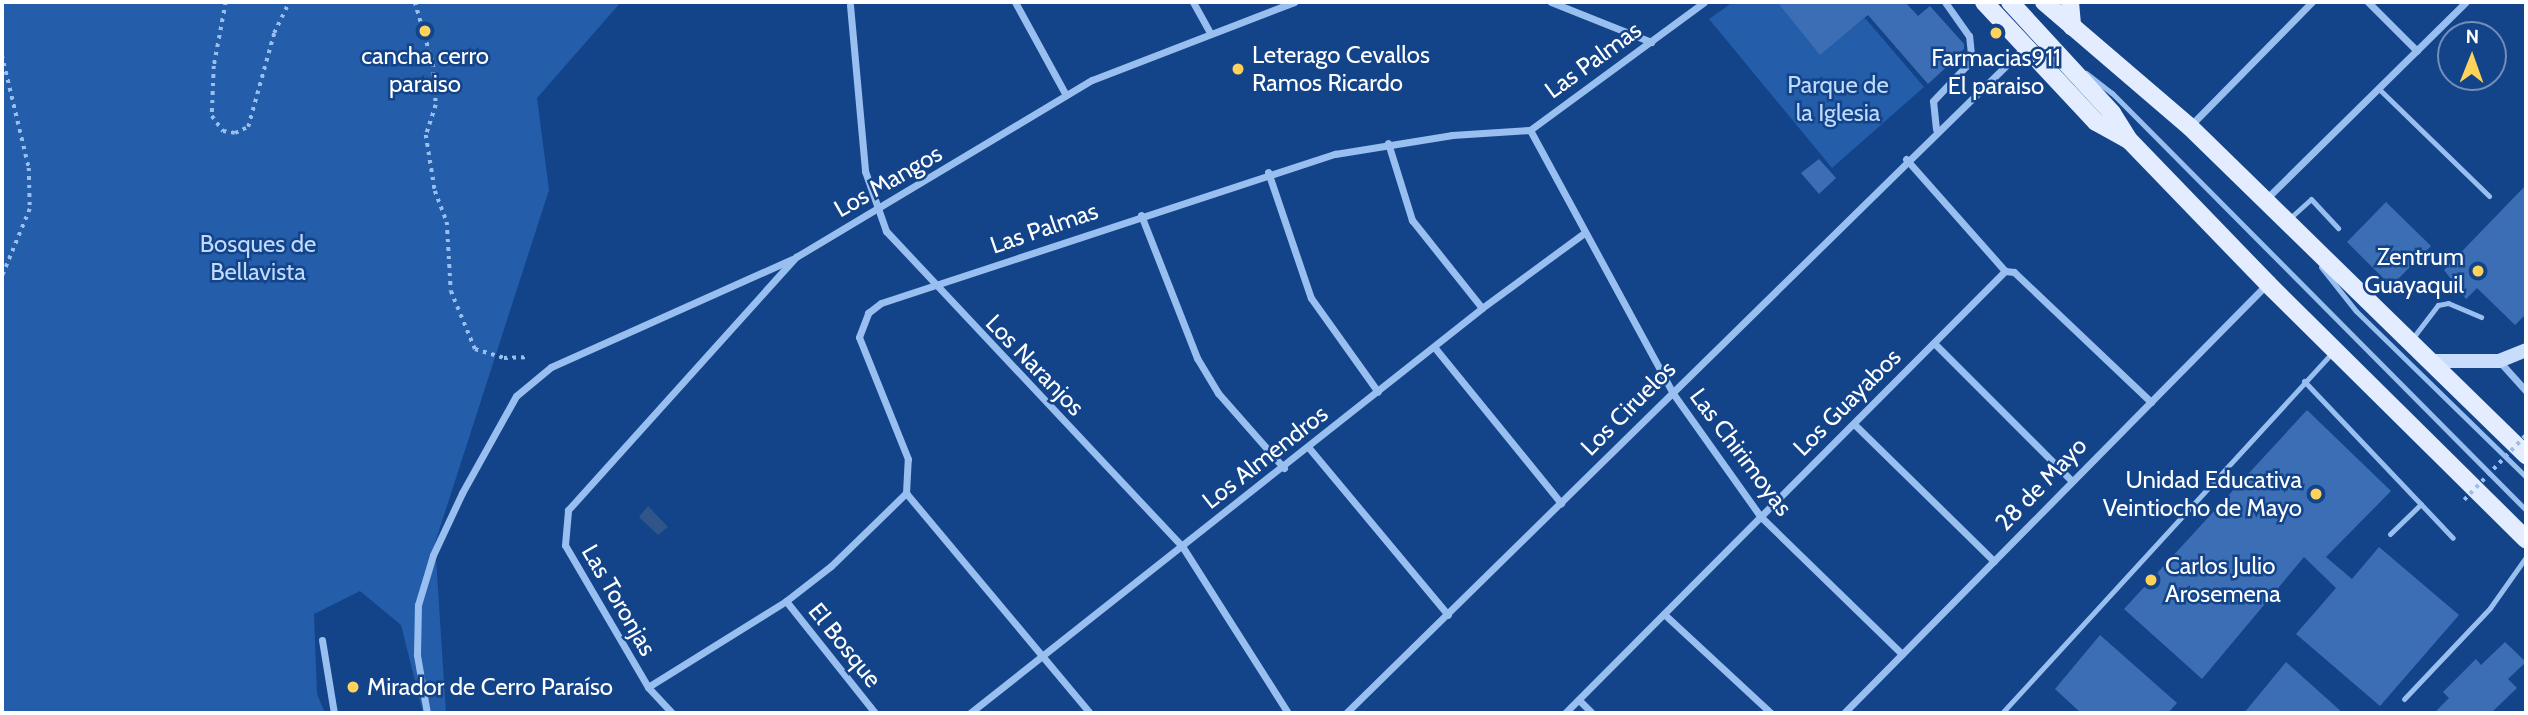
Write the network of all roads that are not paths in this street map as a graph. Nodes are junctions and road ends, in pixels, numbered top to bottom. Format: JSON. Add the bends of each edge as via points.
{"nodes":[{"id":1,"x":1015,"y":2,"type":"edge"},
{"id":2,"x":1193,"y":2,"type":"edge"},
{"id":3,"x":1294,"y":2,"type":"edge"},
{"id":4,"x":1551,"y":2,"type":"edge"},
{"id":5,"x":1704,"y":2,"type":"edge"},
{"id":6,"x":1945,"y":2,"type":"edge"},
{"id":7,"x":1984,"y":2,"type":"edge"},
{"id":8,"x":2010,"y":2,"type":"edge"},
{"id":9,"x":2045,"y":2,"type":"edge"},
{"id":10,"x":2070,"y":2,"type":"edge"},
{"id":11,"x":2312,"y":2,"type":"edge"},
{"id":12,"x":2368,"y":2,"type":"edge"},
{"id":13,"x":2466,"y":2,"type":"edge"},
{"id":14,"x":850,"y":5,"type":"dead end"},
{"id":15,"x":2072,"y":27,"type":"junction"},
{"id":16,"x":1210,"y":33,"type":"junction"},
{"id":17,"x":1651,"y":42,"type":"junction"},
{"id":18,"x":2024,"y":48,"type":"junction"},
{"id":19,"x":2052,"y":49,"type":"junction"},
{"id":20,"x":2417,"y":51,"type":"junction"},
{"id":21,"x":2378,"y":88,"type":"junction"},
{"id":22,"x":1066,"y":95,"type":"junction"},
{"id":23,"x":2190,"y":127,"type":"junction"},
{"id":24,"x":1936,"y":129,"type":"junction"},
{"id":25,"x":1530,"y":130,"type":"junction"},
{"id":26,"x":2129,"y":140,"type":"junction"},
{"id":27,"x":1388,"y":143,"type":"junction"},
{"id":28,"x":1906,"y":159,"type":"junction"},
{"id":29,"x":1268,"y":172,"type":"junction"},
{"id":30,"x":2489,"y":196,"type":"dead end"},
{"id":31,"x":2265,"y":200,"type":"junction"},
{"id":32,"x":875,"y":209,"type":"junction"},
{"id":33,"x":1141,"y":215,"type":"junction"},
{"id":34,"x":2286,"y":221,"type":"junction"},
{"id":35,"x":2338,"y":228,"type":"dead end"},
{"id":36,"x":1584,"y":233,"type":"junction"},
{"id":37,"x":796,"y":257,"type":"junction"},
{"id":38,"x":2007,"y":270,"type":"junction"},
{"id":39,"x":2268,"y":284,"type":"junction"},
{"id":40,"x":934,"y":286,"type":"junction"},
{"id":41,"x":1482,"y":308,"type":"junction"},
{"id":42,"x":2481,"y":317,"type":"dead end"},
{"id":43,"x":2410,"y":341,"type":"junction"},
{"id":44,"x":1934,"y":343,"type":"junction"},
{"id":45,"x":1435,"y":348,"type":"junction"},
{"id":46,"x":2335,"y":350,"type":"junction"},
{"id":47,"x":2526,"y":350,"type":"edge"},
{"id":48,"x":2431,"y":361,"type":"junction"},
{"id":49,"x":2499,"y":361,"type":"junction"},
{"id":50,"x":2304,"y":381,"type":"junction"},
{"id":51,"x":2526,"y":391,"type":"edge"},
{"id":52,"x":1378,"y":392,"type":"junction"},
{"id":53,"x":1672,"y":392,"type":"junction"},
{"id":54,"x":2151,"y":402,"type":"junction"},
{"id":55,"x":1854,"y":424,"type":"junction"},
{"id":56,"x":1309,"y":448,"type":"junction"},
{"id":57,"x":2526,"y":454,"type":"edge"},
{"id":58,"x":1284,"y":468,"type":"junction"},
{"id":59,"x":2526,"y":477,"type":"edge"},
{"id":60,"x":2071,"y":480,"type":"junction"},
{"id":61,"x":906,"y":493,"type":"junction"},
{"id":62,"x":578,"y":498,"type":"joint"},
{"id":63,"x":1561,"y":503,"type":"junction"},
{"id":64,"x":2421,"y":504,"type":"junction"},
{"id":65,"x":2526,"y":510,"type":"edge"},
{"id":66,"x":1760,"y":516,"type":"junction"},
{"id":67,"x":2390,"y":534,"type":"dead end"},
{"id":68,"x":2453,"y":538,"type":"dead end"},
{"id":69,"x":2526,"y":539,"type":"edge"},
{"id":70,"x":1181,"y":546,"type":"junction"},
{"id":71,"x":2526,"y":557,"type":"edge"},
{"id":72,"x":1994,"y":561,"type":"junction"},
{"id":73,"x":786,"y":601,"type":"junction"},
{"id":74,"x":1664,"y":614,"type":"junction"},
{"id":75,"x":1448,"y":615,"type":"junction"},
{"id":76,"x":2526,"y":616,"type":"edge"},
{"id":77,"x":2526,"y":623,"type":"edge"},
{"id":78,"x":322,"y":640,"type":"dead end"},
{"id":79,"x":1902,"y":654,"type":"junction"},
{"id":80,"x":1044,"y":655,"type":"junction"},
{"id":81,"x":648,"y":687,"type":"junction"},
{"id":82,"x":2404,"y":699,"type":"dead end"},
{"id":83,"x":1579,"y":700,"type":"junction"},
{"id":84,"x":334,"y":713,"type":"edge"},
{"id":85,"x":427,"y":713,"type":"edge"},
{"id":86,"x":672,"y":713,"type":"edge"},
{"id":87,"x":875,"y":713,"type":"edge"},
{"id":88,"x":970,"y":713,"type":"edge"},
{"id":89,"x":1090,"y":713,"type":"edge"},
{"id":90,"x":1287,"y":713,"type":"edge"},
{"id":91,"x":1346,"y":713,"type":"edge"},
{"id":92,"x":1565,"y":713,"type":"edge"},
{"id":93,"x":1592,"y":713,"type":"edge"},
{"id":94,"x":1771,"y":713,"type":"edge"},
{"id":95,"x":1844,"y":713,"type":"edge"},
{"id":96,"x":2002,"y":713,"type":"edge"}],
"edges":[{"from":1,"to":22,"type":"street"},
{"from":2,"to":16,"type":"street"},
{"from":3,"to":16,"type":"street","name":"Los Mangos"},
{"from":4,"to":17,"type":"street"},
{"from":5,"to":17,"type":"street","name":"Las Palmas"},
{"from":6,"to":24,"type":"street","via":[[1969,36],[1970,54],[1966,66],[1933,101]]},
{"from":7,"to":18,"type":"main road"},
{"from":8,"to":19,"type":"main road"},
{"from":9,"to":15,"type":"main road"},
{"from":10,"to":15,"type":"main road"},
{"from":11,"to":23,"type":"street"},
{"from":12,"to":20,"type":"street"},
{"from":13,"to":20,"type":"street"},
{"from":14,"to":32,"type":"street","name":"Los Naranjos","via":[[861,139]]},
{"from":15,"to":23,"type":"main road"},
{"from":16,"to":22,"type":"street","name":"Los Mangos"},
{"from":17,"to":25,"type":"street","name":"Las Palmas"},
{"from":18,"to":24,"type":"street","name":"Los Ciruelos"},
{"from":18,"to":26,"type":"main road","via":[[2096,122]]},
{"from":19,"to":26,"type":"main road","via":[[2112,113]]},
{"from":19,"to":65,"type":"lane","via":[[2112,93]]},
{"from":20,"to":21,"type":"street"},
{"from":21,"to":30,"type":"lane"},
{"from":21,"to":31,"type":"street"},
{"from":22,"to":32,"type":"street","name":"Los Mangos"},
{"from":23,"to":31,"type":"main road"},
{"from":24,"to":28,"type":"street","name":"Los Ciruelos"},
{"from":25,"to":27,"type":"street","name":"Las Palmas"},
{"from":25,"to":36,"type":"street","name":"Las Chirimoyas"},
{"from":26,"to":39,"type":"main road"},
{"from":27,"to":29,"type":"street","name":"Las Palmas"},
{"from":27,"to":41,"type":"street","via":[[1412,220]]},
{"from":28,"to":38,"type":"street"},
{"from":28,"to":53,"type":"street","name":"Los Ciruelos"},
{"from":29,"to":33,"type":"street","name":"Las Palmas"},
{"from":29,"to":52,"type":"street","via":[[1311,298]]},
{"from":31,"to":34,"type":"main road"},
{"from":32,"to":37,"type":"street","name":"Los Mangos"},
{"from":32,"to":40,"type":"street","name":"Los Naranjos","via":[[886,231]]},
{"from":33,"to":40,"type":"street","name":"Las Palmas"},
{"from":33,"to":58,"type":"street","via":[[1197,358],[1218,393]]},
{"from":34,"to":35,"type":"lane","via":[[2309,199]]},
{"from":34,"to":43,"type":"main road"},
{"from":34,"to":59,"type":"lane","via":[[2356,311]]},
{"from":36,"to":41,"type":"street","name":"Los Almendros"},
{"from":36,"to":53,"type":"street","name":"Las Chirimoyas"},
{"from":37,"to":62,"type":"street","name":"Los Mangos"},
{"from":37,"to":85,"type":"street","via":[[551,367],[516,396],[462,493],[433,555],[418,605],[417,655]]},
{"from":38,"to":44,"type":"street","name":"Los Guayabos"},
{"from":38,"to":54,"type":"street"},
{"from":39,"to":46,"type":"main road"},
{"from":39,"to":54,"type":"street","name":"28 de Mayo"},
{"from":40,"to":61,"type":"street","name":"Las Palmas","via":[[881,303],[868,313],[859,337],[908,460]]},
{"from":40,"to":70,"type":"street","name":"Los Naranjos"},
{"from":41,"to":45,"type":"street","name":"Los Almendros"},
{"from":42,"to":43,"type":"lane","via":[[2448,303],[2438,305]]},
{"from":43,"to":48,"type":"main road"},
{"from":44,"to":55,"type":"street","name":"Los Guayabos"},
{"from":44,"to":60,"type":"street"},
{"from":45,"to":52,"type":"street","name":"Los Almendros"},
{"from":45,"to":63,"type":"street"},
{"from":46,"to":50,"type":"lane"},
{"from":46,"to":69,"type":"main road"},
{"from":47,"to":49,"type":"street"},
{"from":48,"to":49,"type":"street"},
{"from":48,"to":57,"type":"main road"},
{"from":49,"to":51,"type":"street"},
{"from":50,"to":64,"type":"lane"},
{"from":50,"to":96,"type":"lane"},
{"from":52,"to":56,"type":"street","name":"Los Almendros"},
{"from":53,"to":63,"type":"street","name":"Los Ciruelos"},
{"from":53,"to":66,"type":"street","name":"Las Chirimoyas"},
{"from":54,"to":60,"type":"street","name":"28 de Mayo"},
{"from":55,"to":66,"type":"street","name":"Los Guayabos"},
{"from":55,"to":72,"type":"street"},
{"from":56,"to":58,"type":"street","name":"Los Almendros"},
{"from":56,"to":75,"type":"street"},
{"from":58,"to":70,"type":"street","name":"Los Almendros"},
{"from":60,"to":72,"type":"street","name":"28 de Mayo"},
{"from":61,"to":73,"type":"street","via":[[831,566]]},
{"from":61,"to":80,"type":"street"},
{"from":62,"to":81,"type":"street","name":"Las Toronjas","via":[[568,510],[565,545]]},
{"from":63,"to":75,"type":"street","name":"Los Ciruelos"},
{"from":64,"to":67,"type":"lane"},
{"from":64,"to":68,"type":"lane"},
{"from":66,"to":74,"type":"street","name":"Los Guayabos"},
{"from":66,"to":79,"type":"street","name":"Las Chirimoyas"},
{"from":70,"to":80,"type":"street","name":"Los Almendros"},
{"from":70,"to":90,"type":"street","name":"Los Naranjos"},
{"from":71,"to":82,"type":"lane","via":[[2490,608]]},
{"from":72,"to":79,"type":"street","name":"28 de Mayo"},
{"from":73,"to":81,"type":"street"},
{"from":73,"to":87,"type":"street","name":"El Bosque"},
{"from":74,"to":83,"type":"street","name":"Los Guayabos"},
{"from":74,"to":94,"type":"street"},
{"from":75,"to":91,"type":"street","name":"Los Ciruelos"},
{"from":76,"to":77,"type":"lane"},
{"from":78,"to":84,"type":"street"},
{"from":79,"to":95,"type":"street","name":"28 de Mayo"},
{"from":80,"to":88,"type":"street","name":"Los Almendros"},
{"from":80,"to":89,"type":"street"},
{"from":81,"to":86,"type":"street","name":"Las Toronjas"},
{"from":83,"to":92,"type":"street","name":"Los Guayabos"},
{"from":83,"to":93,"type":"street"}]}
